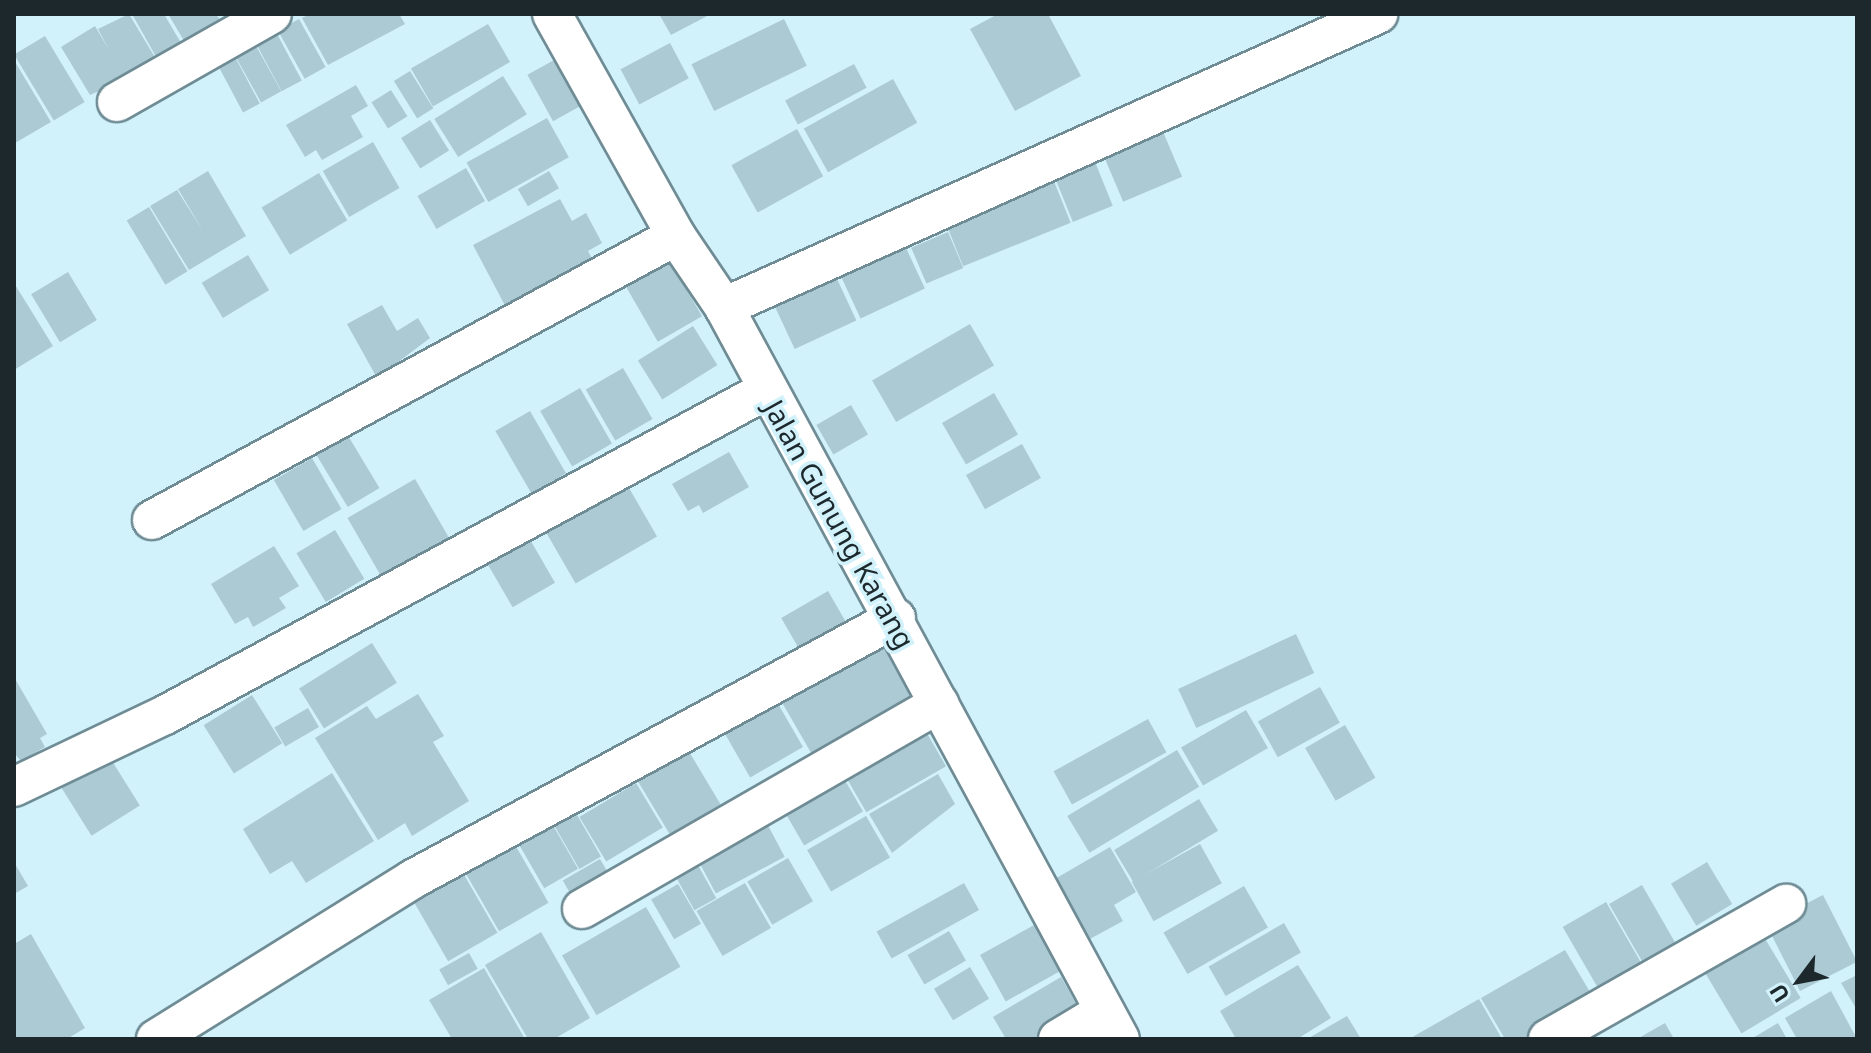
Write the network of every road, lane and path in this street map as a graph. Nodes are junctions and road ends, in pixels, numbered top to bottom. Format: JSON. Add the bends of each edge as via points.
{"nodes":[{"id":1,"x":272,"y":14,"type":"edge"},
{"id":2,"x":552,"y":14,"type":"edge"},
{"id":3,"x":1378,"y":14,"type":"edge"},
{"id":4,"x":117,"y":102,"type":"dead end"},
{"id":5,"x":676,"y":236,"type":"junction"},
{"id":6,"x":724,"y":307,"type":"junction"},
{"id":7,"x":765,"y":391,"type":"junction"},
{"id":8,"x":152,"y":520,"type":"dead end"},
{"id":9,"x":896,"y":618,"type":"junction"},
{"id":10,"x":939,"y":704,"type":"junction"},
{"id":11,"x":14,"y":787,"type":"edge"},
{"id":12,"x":1786,"y":904,"type":"dead end"},
{"id":13,"x":582,"y":909,"type":"dead end"},
{"id":14,"x":1112,"y":1025,"type":"edge"},
{"id":15,"x":156,"y":1039,"type":"edge"},
{"id":16,"x":1058,"y":1039,"type":"edge"},
{"id":17,"x":1548,"y":1039,"type":"edge"}],
"edges":[{"from":1,"to":4,"type":"street"},
{"from":2,"to":5,"type":"street","name":"Jalan Gunung Karang"},
{"from":3,"to":6,"type":"street"},
{"from":5,"to":6,"type":"street","name":"Jalan Gunung Karang"},
{"from":5,"to":8,"type":"street"},
{"from":6,"to":7,"type":"street","name":"Jalan Gunung Karang"},
{"from":7,"to":9,"type":"street","name":"Jalan Gunung Karang"},
{"from":7,"to":11,"type":"street","via":[[165,715]]},
{"from":9,"to":10,"type":"street","name":"Jalan Gunung Karang"},
{"from":9,"to":15,"type":"street","via":[[413,879]]},
{"from":10,"to":13,"type":"street"},
{"from":10,"to":14,"type":"street","name":"Jalan Gunung Karang"},
{"from":12,"to":17,"type":"street"},
{"from":14,"to":16,"type":"street"}]}
